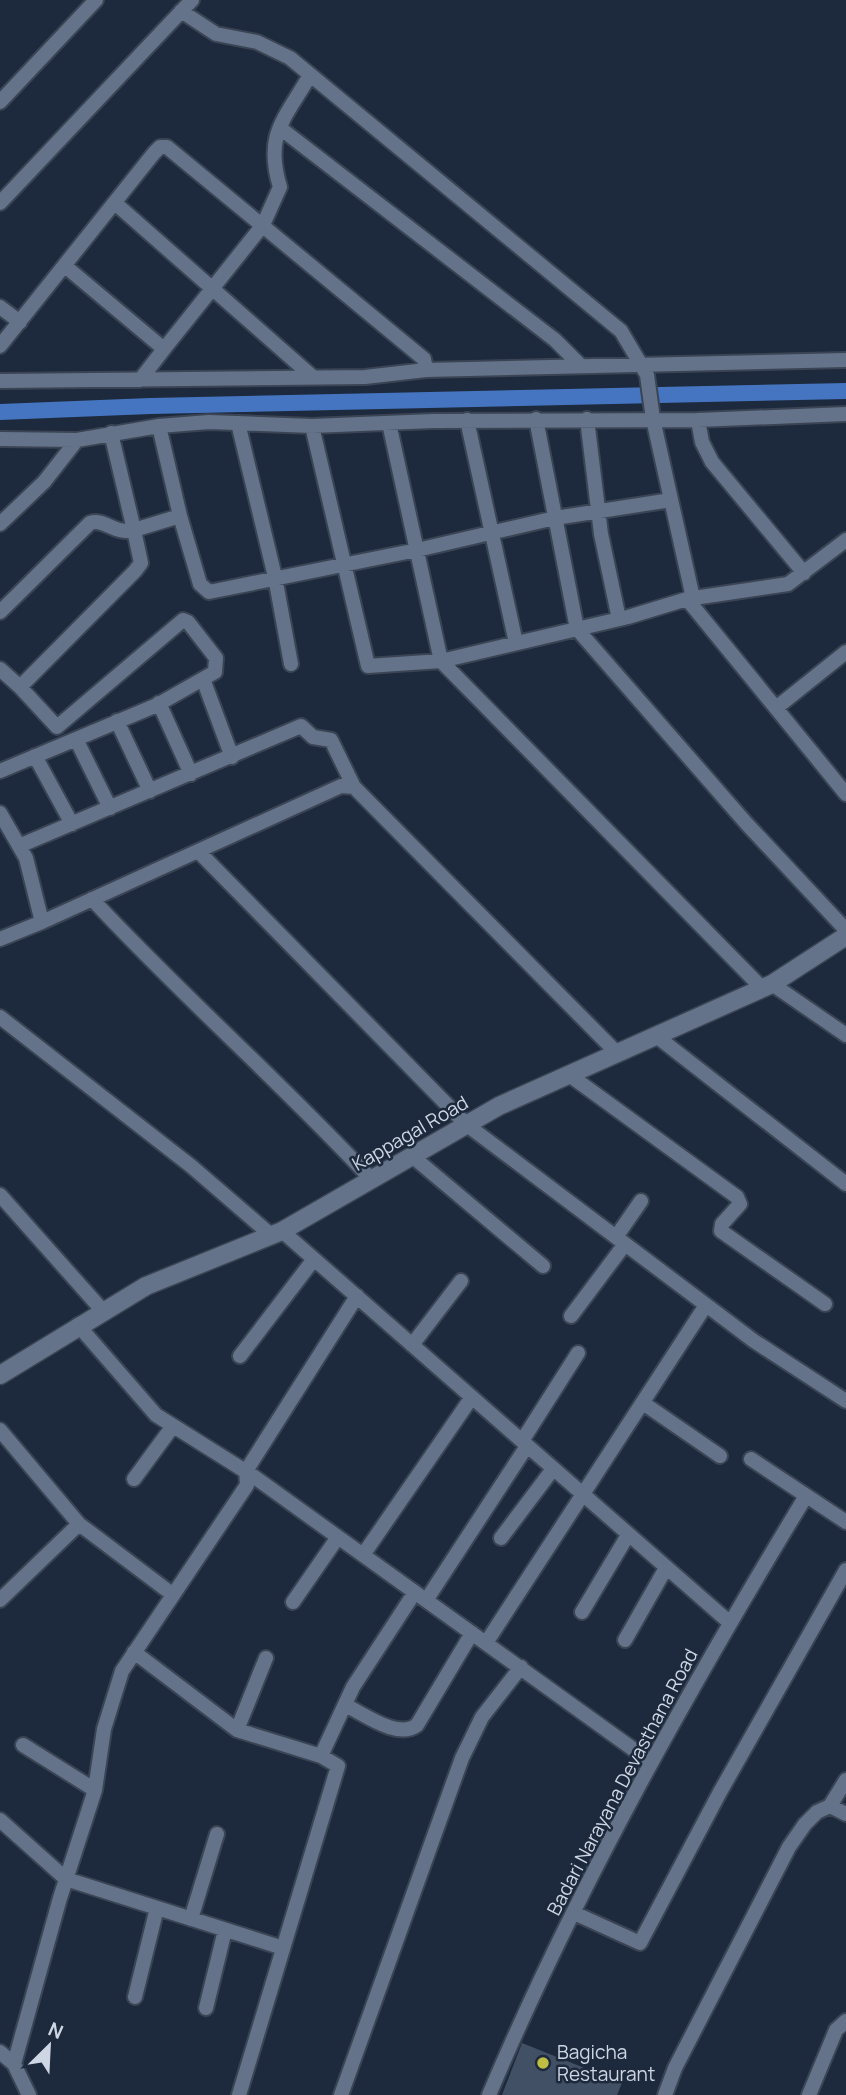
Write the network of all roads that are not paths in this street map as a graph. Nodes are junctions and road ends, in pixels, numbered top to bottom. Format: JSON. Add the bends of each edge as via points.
{"nodes":[{"id":1,"x":96,"y":0,"type":"edge"},
{"id":2,"x":192,"y":0,"type":"edge"},
{"id":3,"x":181,"y":11,"type":"junction"},
{"id":4,"x":310,"y":75,"type":"junction"},
{"id":5,"x":0,"y":102,"type":"edge"},
{"id":6,"x":280,"y":128,"type":"junction"},
{"id":7,"x":0,"y":203,"type":"edge"},
{"id":8,"x":115,"y":203,"type":"junction"},
{"id":9,"x":263,"y":225,"type":"junction"},
{"id":10,"x":65,"y":266,"type":"junction"},
{"id":11,"x":212,"y":288,"type":"junction"},
{"id":12,"x":0,"y":307,"type":"edge"},
{"id":13,"x":20,"y":322,"type":"junction"},
{"id":14,"x":0,"y":346,"type":"edge"},
{"id":15,"x":164,"y":349,"type":"junction"},
{"id":16,"x":846,"y":360,"type":"edge"},
{"id":17,"x":581,"y":366,"type":"junction"},
{"id":18,"x":645,"y":369,"type":"junction"},
{"id":19,"x":426,"y":370,"type":"junction"},
{"id":20,"x":314,"y":378,"type":"junction"},
{"id":21,"x":140,"y":380,"type":"junction"},
{"id":22,"x":0,"y":381,"type":"edge"},
{"id":23,"x":846,"y":414,"type":"edge"},
{"id":24,"x":652,"y":415,"type":"junction"},
{"id":25,"x":536,"y":419,"type":"junction"},
{"id":26,"x":587,"y":419,"type":"junction"},
{"id":27,"x":467,"y":420,"type":"junction"},
{"id":28,"x":698,"y":420,"type":"junction"},
{"id":29,"x":238,"y":423,"type":"junction"},
{"id":30,"x":389,"y":423,"type":"junction"},
{"id":31,"x":159,"y":426,"type":"junction"},
{"id":32,"x":312,"y":426,"type":"junction"},
{"id":33,"x":111,"y":433,"type":"junction"},
{"id":34,"x":0,"y":439,"type":"edge"},
{"id":35,"x":77,"y":440,"type":"junction"},
{"id":36,"x":671,"y":500,"type":"junction"},
{"id":37,"x":597,"y":510,"type":"junction"},
{"id":38,"x":180,"y":516,"type":"junction"},
{"id":39,"x":555,"y":517,"type":"junction"},
{"id":40,"x":0,"y":524,"type":"edge"},
{"id":41,"x":134,"y":530,"type":"junction"},
{"id":42,"x":492,"y":533,"type":"junction"},
{"id":43,"x":846,"y":540,"type":"edge"},
{"id":44,"x":417,"y":550,"type":"junction"},
{"id":45,"x":344,"y":564,"type":"junction"},
{"id":46,"x":804,"y":573,"type":"junction"},
{"id":47,"x":275,"y":577,"type":"junction"},
{"id":48,"x":690,"y":598,"type":"junction"},
{"id":49,"x":0,"y":611,"type":"edge"},
{"id":50,"x":619,"y":619,"type":"junction"},
{"id":51,"x":577,"y":629,"type":"junction"},
{"id":52,"x":516,"y":643,"type":"junction"},
{"id":53,"x":846,"y":652,"type":"edge"},
{"id":54,"x":441,"y":661,"type":"junction"},
{"id":55,"x":291,"y":664,"type":"dead end"},
{"id":56,"x":0,"y":669,"type":"edge"},
{"id":57,"x":203,"y":680,"type":"junction"},
{"id":58,"x":20,"y":687,"type":"junction"},
{"id":59,"x":159,"y":703,"type":"junction"},
{"id":60,"x":776,"y":708,"type":"junction"},
{"id":61,"x":117,"y":721,"type":"junction"},
{"id":62,"x":57,"y":727,"type":"junction"},
{"id":63,"x":72,"y":741,"type":"junction"},
{"id":64,"x":35,"y":756,"type":"junction"},
{"id":65,"x":232,"y":757,"type":"junction"},
{"id":66,"x":0,"y":771,"type":"edge"},
{"id":67,"x":191,"y":774,"type":"junction"},
{"id":68,"x":354,"y":788,"type":"junction"},
{"id":69,"x":150,"y":791,"type":"junction"},
{"id":70,"x":846,"y":794,"type":"edge"},
{"id":71,"x":110,"y":808,"type":"junction"},
{"id":72,"x":0,"y":813,"type":"edge"},
{"id":73,"x":72,"y":824,"type":"junction"},
{"id":74,"x":19,"y":846,"type":"junction"},
{"id":75,"x":198,"y":851,"type":"junction"},
{"id":76,"x":92,"y":899,"type":"junction"},
{"id":77,"x":42,"y":922,"type":"junction"},
{"id":78,"x":846,"y":930,"type":"edge"},
{"id":79,"x":846,"y":936,"type":"edge"},
{"id":80,"x":0,"y":939,"type":"edge"},
{"id":81,"x":767,"y":986,"type":"junction"},
{"id":82,"x":0,"y":1017,"type":"edge"},
{"id":83,"x":655,"y":1035,"type":"junction"},
{"id":84,"x":846,"y":1035,"type":"edge"},
{"id":85,"x":616,"y":1052,"type":"junction"},
{"id":86,"x":568,"y":1074,"type":"junction"},
{"id":87,"x":467,"y":1125,"type":"junction"},
{"id":88,"x":412,"y":1156,"type":"junction"},
{"id":89,"x":372,"y":1180,"type":"junction"},
{"id":90,"x":846,"y":1184,"type":"edge"},
{"id":91,"x":0,"y":1195,"type":"edge"},
{"id":92,"x":641,"y":1201,"type":"dead end"},
{"id":93,"x":276,"y":1233,"type":"junction"},
{"id":94,"x":620,"y":1240,"type":"junction"},
{"id":95,"x":314,"y":1259,"type":"junction"},
{"id":96,"x":543,"y":1265,"type":"dead end"},
{"id":97,"x":461,"y":1281,"type":"dead end"},
{"id":98,"x":357,"y":1297,"type":"junction"},
{"id":99,"x":825,"y":1304,"type":"dead end"},
{"id":100,"x":706,"y":1306,"type":"junction"},
{"id":101,"x":103,"y":1311,"type":"junction"},
{"id":102,"x":571,"y":1316,"type":"dead end"},
{"id":103,"x":78,"y":1325,"type":"junction"},
{"id":104,"x":412,"y":1345,"type":"junction"},
{"id":105,"x":578,"y":1353,"type":"dead end"},
{"id":106,"x":240,"y":1356,"type":"dead end"},
{"id":107,"x":0,"y":1375,"type":"edge"},
{"id":108,"x":844,"y":1394,"type":"edge"},
{"id":109,"x":472,"y":1397,"type":"junction"},
{"id":110,"x":643,"y":1403,"type":"junction"},
{"id":111,"x":173,"y":1426,"type":"junction"},
{"id":112,"x":0,"y":1430,"type":"edge"},
{"id":113,"x":525,"y":1444,"type":"junction"},
{"id":114,"x":720,"y":1456,"type":"dead end"},
{"id":115,"x":751,"y":1459,"type":"dead end"},
{"id":116,"x":553,"y":1469,"type":"junction"},
{"id":117,"x":246,"y":1471,"type":"junction"},
{"id":118,"x":134,"y":1479,"type":"dead end"},
{"id":119,"x":583,"y":1495,"type":"junction"},
{"id":120,"x":806,"y":1496,"type":"junction"},
{"id":121,"x":846,"y":1522,"type":"edge"},
{"id":122,"x":79,"y":1524,"type":"junction"},
{"id":123,"x":628,"y":1535,"type":"junction"},
{"id":124,"x":338,"y":1537,"type":"junction"},
{"id":125,"x":501,"y":1538,"type":"dead end"},
{"id":126,"x":363,"y":1555,"type":"junction"},
{"id":127,"x":666,"y":1568,"type":"junction"},
{"id":128,"x":846,"y":1570,"type":"edge"},
{"id":129,"x":172,"y":1594,"type":"junction"},
{"id":130,"x":421,"y":1595,"type":"junction"},
{"id":131,"x":0,"y":1600,"type":"edge"},
{"id":132,"x":293,"y":1601,"type":"dead end"},
{"id":133,"x":582,"y":1612,"type":"dead end"},
{"id":134,"x":729,"y":1622,"type":"junction"},
{"id":135,"x":472,"y":1633,"type":"junction"},
{"id":136,"x":625,"y":1640,"type":"dead end"},
{"id":137,"x":486,"y":1643,"type":"junction"},
{"id":138,"x":134,"y":1652,"type":"junction"},
{"id":139,"x":267,"y":1658,"type":"dead end"},
{"id":140,"x":521,"y":1667,"type":"junction"},
{"id":141,"x":345,"y":1705,"type":"junction"},
{"id":142,"x":237,"y":1730,"type":"junction"},
{"id":143,"x":23,"y":1745,"type":"dead end"},
{"id":144,"x":321,"y":1756,"type":"junction"},
{"id":145,"x":651,"y":1762,"type":"junction"},
{"id":146,"x":846,"y":1780,"type":"edge"},
{"id":147,"x":95,"y":1790,"type":"junction"},
{"id":148,"x":830,"y":1806,"type":"junction"},
{"id":149,"x":846,"y":1814,"type":"edge"},
{"id":150,"x":0,"y":1820,"type":"edge"},
{"id":151,"x":217,"y":1834,"type":"dead end"},
{"id":152,"x":66,"y":1879,"type":"junction"},
{"id":153,"x":157,"y":1908,"type":"junction"},
{"id":154,"x":574,"y":1913,"type":"junction"},
{"id":155,"x":191,"y":1919,"type":"junction"},
{"id":156,"x":225,"y":1930,"type":"junction"},
{"id":157,"x":283,"y":1948,"type":"junction"},
{"id":158,"x":135,"y":1997,"type":"dead end"},
{"id":159,"x":206,"y":2008,"type":"dead end"},
{"id":160,"x":846,"y":2021,"type":"edge"},
{"id":161,"x":0,"y":2052,"type":"edge"},
{"id":162,"x":14,"y":2064,"type":"junction"},
{"id":163,"x":29,"y":2095,"type":"edge"},
{"id":164,"x":239,"y":2095,"type":"edge"},
{"id":165,"x":341,"y":2095,"type":"edge"},
{"id":166,"x":489,"y":2095,"type":"edge"},
{"id":167,"x":665,"y":2095,"type":"edge"},
{"id":168,"x":808,"y":2095,"type":"edge"}],
"edges":[{"from":1,"to":5,"type":"street"},
{"from":2,"to":3,"type":"street"},
{"from":3,"to":4,"type":"street","via":[[216,34],[271,47]]},
{"from":3,"to":7,"type":"street"},
{"from":4,"to":6,"type":"street"},
{"from":4,"to":18,"type":"street","via":[[621,331]]},
{"from":6,"to":9,"type":"street","via":[[272,151],[280,187]]},
{"from":6,"to":17,"type":"street","via":[[555,340]]},
{"from":8,"to":9,"type":"street","via":[[154,153],[167,147]]},
{"from":8,"to":10,"type":"street"},
{"from":8,"to":11,"type":"street"},
{"from":9,"to":11,"type":"street"},
{"from":9,"to":19,"type":"street","via":[[424,359]]},
{"from":10,"to":13,"type":"street"},
{"from":10,"to":15,"type":"street"},
{"from":11,"to":15,"type":"street"},
{"from":11,"to":20,"type":"street"},
{"from":12,"to":13,"type":"street"},
{"from":13,"to":14,"type":"street"},
{"from":15,"to":21,"type":"street"},
{"from":16,"to":18,"type":"street"},
{"from":17,"to":18,"type":"street"},
{"from":17,"to":19,"type":"street"},
{"from":18,"to":24,"type":"street"},
{"from":19,"to":20,"type":"street"},
{"from":20,"to":21,"type":"street"},
{"from":21,"to":22,"type":"street"},
{"from":23,"to":28,"type":"street"},
{"from":24,"to":26,"type":"street"},
{"from":24,"to":28,"type":"street"},
{"from":24,"to":36,"type":"street"},
{"from":25,"to":26,"type":"street"},
{"from":25,"to":27,"type":"street"},
{"from":25,"to":39,"type":"street"},
{"from":26,"to":37,"type":"street"},
{"from":27,"to":30,"type":"street"},
{"from":27,"to":42,"type":"street"},
{"from":28,"to":46,"type":"street","via":[[712,461]]},
{"from":29,"to":31,"type":"street"},
{"from":29,"to":32,"type":"street"},
{"from":29,"to":47,"type":"street"},
{"from":30,"to":32,"type":"street"},
{"from":30,"to":44,"type":"street"},
{"from":31,"to":33,"type":"street"},
{"from":31,"to":38,"type":"street"},
{"from":32,"to":45,"type":"street"},
{"from":33,"to":35,"type":"street"},
{"from":33,"to":41,"type":"street"},
{"from":34,"to":35,"type":"street"},
{"from":35,"to":40,"type":"street","via":[[44,482]]},
{"from":36,"to":37,"type":"street"},
{"from":36,"to":48,"type":"street"},
{"from":37,"to":39,"type":"street"},
{"from":37,"to":50,"type":"street"},
{"from":38,"to":41,"type":"street"},
{"from":38,"to":47,"type":"street","via":[[204,589],[214,592]]},
{"from":39,"to":42,"type":"street"},
{"from":39,"to":51,"type":"street"},
{"from":41,"to":49,"type":"street","via":[[119,532],[99,521],[90,523]]},
{"from":41,"to":58,"type":"street","via":[[141,563]]},
{"from":42,"to":44,"type":"street"},
{"from":42,"to":52,"type":"street"},
{"from":43,"to":46,"type":"street"},
{"from":44,"to":45,"type":"street"},
{"from":44,"to":54,"type":"street"},
{"from":45,"to":47,"type":"street"},
{"from":45,"to":54,"type":"street","via":[[368,666]]},
{"from":46,"to":48,"type":"street","via":[[789,584]]},
{"from":47,"to":55,"type":"street"},
{"from":48,"to":50,"type":"street"},
{"from":48,"to":60,"type":"street"},
{"from":50,"to":51,"type":"street"},
{"from":51,"to":52,"type":"street"},
{"from":51,"to":78,"type":"street"},
{"from":52,"to":54,"type":"street"},
{"from":53,"to":60,"type":"street"},
{"from":54,"to":81,"type":"street"},
{"from":56,"to":58,"type":"street"},
{"from":57,"to":59,"type":"street"},
{"from":57,"to":62,"type":"street","via":[[215,672],[216,658],[183,620]]},
{"from":57,"to":65,"type":"street"},
{"from":58,"to":62,"type":"street"},
{"from":59,"to":61,"type":"street"},
{"from":59,"to":67,"type":"street"},
{"from":60,"to":70,"type":"street"},
{"from":61,"to":63,"type":"street"},
{"from":61,"to":69,"type":"street"},
{"from":62,"to":63,"type":"street"},
{"from":63,"to":64,"type":"street"},
{"from":63,"to":71,"type":"street"},
{"from":64,"to":66,"type":"street"},
{"from":64,"to":73,"type":"street"},
{"from":65,"to":67,"type":"street"},
{"from":65,"to":68,"type":"street","via":[[302,726],[313,737],[331,740]]},
{"from":67,"to":69,"type":"street"},
{"from":68,"to":75,"type":"street","via":[[341,786]]},
{"from":68,"to":85,"type":"street"},
{"from":69,"to":71,"type":"street"},
{"from":71,"to":73,"type":"street"},
{"from":72,"to":74,"type":"street"},
{"from":73,"to":74,"type":"street"},
{"from":74,"to":77,"type":"street"},
{"from":75,"to":76,"type":"street"},
{"from":75,"to":87,"type":"street"},
{"from":76,"to":77,"type":"street"},
{"from":76,"to":89,"type":"street","via":[[302,1104]]},
{"from":77,"to":80,"type":"street"},
{"from":79,"to":81,"type":"main road","name":"Kappagal Road"},
{"from":81,"to":83,"type":"main road","name":"Kappagal Road"},
{"from":81,"to":84,"type":"street"},
{"from":82,"to":93,"type":"street"},
{"from":83,"to":85,"type":"main road","name":"Kappagal Road"},
{"from":83,"to":90,"type":"street"},
{"from":85,"to":86,"type":"main road","name":"Kappagal Road"},
{"from":86,"to":87,"type":"main road","name":"Kappagal Road"},
{"from":86,"to":99,"type":"street","via":[[737,1197],[740,1204],[720,1231]]},
{"from":87,"to":88,"type":"main road","name":"Kappagal Road"},
{"from":87,"to":94,"type":"street"},
{"from":88,"to":89,"type":"main road","name":"Kappagal Road"},
{"from":88,"to":96,"type":"street"},
{"from":89,"to":93,"type":"main road","name":"Kappagal Road"},
{"from":91,"to":101,"type":"street"},
{"from":92,"to":94,"type":"street"},
{"from":93,"to":95,"type":"street"},
{"from":93,"to":101,"type":"main road","name":"Kappagal Road","via":[[146,1286]]},
{"from":94,"to":100,"type":"street"},
{"from":94,"to":102,"type":"street"},
{"from":95,"to":98,"type":"street"},
{"from":95,"to":106,"type":"street"},
{"from":97,"to":104,"type":"street"},
{"from":98,"to":104,"type":"street"},
{"from":98,"to":117,"type":"street"},
{"from":100,"to":108,"type":"street"},
{"from":100,"to":110,"type":"street"},
{"from":101,"to":103,"type":"main road","name":"Kappagal Road"},
{"from":103,"to":107,"type":"main road","name":"Kappagal Road"},
{"from":103,"to":111,"type":"street","via":[[156,1415]]},
{"from":104,"to":109,"type":"street"},
{"from":105,"to":113,"type":"street"},
{"from":109,"to":113,"type":"street"},
{"from":109,"to":126,"type":"street"},
{"from":110,"to":114,"type":"street"},
{"from":110,"to":119,"type":"street"},
{"from":111,"to":117,"type":"street"},
{"from":111,"to":118,"type":"street"},
{"from":112,"to":122,"type":"street"},
{"from":113,"to":116,"type":"street"},
{"from":113,"to":130,"type":"street"},
{"from":115,"to":120,"type":"street"},
{"from":116,"to":119,"type":"street"},
{"from":116,"to":125,"type":"street"},
{"from":117,"to":124,"type":"street"},
{"from":117,"to":129,"type":"street","via":[[247,1485]]},
{"from":119,"to":123,"type":"street"},
{"from":119,"to":137,"type":"street"},
{"from":120,"to":121,"type":"street"},
{"from":120,"to":134,"type":"street","name":"Badari Narayana Devasthana Road"},
{"from":122,"to":129,"type":"street"},
{"from":122,"to":131,"type":"street"},
{"from":123,"to":127,"type":"street"},
{"from":123,"to":133,"type":"street"},
{"from":124,"to":126,"type":"street"},
{"from":124,"to":132,"type":"street"},
{"from":126,"to":130,"type":"street"},
{"from":127,"to":134,"type":"street"},
{"from":127,"to":136,"type":"street"},
{"from":128,"to":154,"type":"street","via":[[640,1943]]},
{"from":129,"to":138,"type":"street"},
{"from":130,"to":135,"type":"street"},
{"from":130,"to":141,"type":"street"},
{"from":134,"to":145,"type":"street","name":"Badari Narayana Devasthana Road"},
{"from":135,"to":137,"type":"street"},
{"from":135,"to":141,"type":"street","via":[[410,1730],[398,1730]]},
{"from":137,"to":140,"type":"street"},
{"from":138,"to":142,"type":"street"},
{"from":138,"to":147,"type":"street","via":[[122,1671],[104,1729]]},
{"from":139,"to":142,"type":"street"},
{"from":140,"to":145,"type":"street"},
{"from":140,"to":165,"type":"street","via":[[482,1717],[462,1758]]},
{"from":141,"to":144,"type":"street"},
{"from":142,"to":144,"type":"street"},
{"from":143,"to":147,"type":"street"},
{"from":144,"to":157,"type":"street","via":[[338,1766]]},
{"from":145,"to":154,"type":"street","name":"Badari Narayana Devasthana Road"},
{"from":146,"to":148,"type":"street"},
{"from":147,"to":152,"type":"street"},
{"from":148,"to":149,"type":"street"},
{"from":148,"to":167,"type":"street","via":[[805,1824],[789,1847]]},
{"from":150,"to":152,"type":"street"},
{"from":151,"to":155,"type":"street"},
{"from":152,"to":153,"type":"street"},
{"from":152,"to":162,"type":"street"},
{"from":153,"to":155,"type":"street"},
{"from":153,"to":158,"type":"street"},
{"from":154,"to":166,"type":"street","name":"Badari Narayana Devasthana Road"},
{"from":155,"to":156,"type":"street"},
{"from":156,"to":157,"type":"street"},
{"from":156,"to":159,"type":"street"},
{"from":157,"to":164,"type":"street"},
{"from":160,"to":168,"type":"street","via":[[836,2030]]},
{"from":161,"to":162,"type":"street"},
{"from":162,"to":163,"type":"street"}]}
